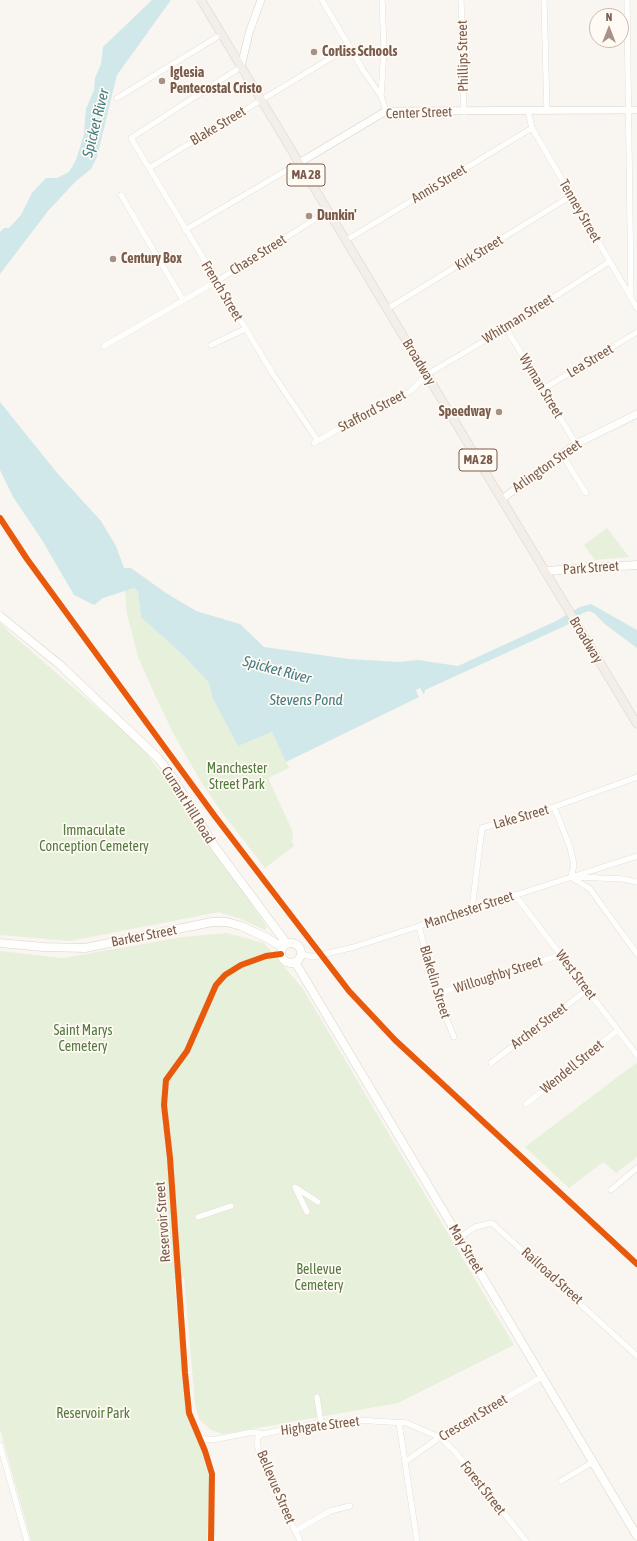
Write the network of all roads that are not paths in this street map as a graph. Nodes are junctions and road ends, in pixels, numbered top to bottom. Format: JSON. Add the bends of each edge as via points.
{"nodes":[{"id":1,"x":201,"y":0,"type":"edge"},
{"id":2,"x":261,"y":0,"type":"edge"},
{"id":3,"x":322,"y":0,"type":"edge"},
{"id":4,"x":382,"y":0,"type":"edge"},
{"id":5,"x":461,"y":0,"type":"edge"},
{"id":6,"x":544,"y":0,"type":"edge"},
{"id":7,"x":627,"y":0,"type":"edge"},
{"id":8,"x":222,"y":34,"type":"junction"},
{"id":9,"x":350,"y":47,"type":"junction"},
{"id":10,"x":241,"y":67,"type":"junction"},
{"id":11,"x":381,"y":96,"type":"junction"},
{"id":12,"x":117,"y":98,"type":"dead end"},
{"id":13,"x":261,"y":100,"type":"junction"},
{"id":14,"x":629,"y":110,"type":"junction"},
{"id":15,"x":637,"y":110,"type":"edge"},
{"id":16,"x":386,"y":111,"type":"junction"},
{"id":17,"x":547,"y":111,"type":"junction"},
{"id":18,"x":464,"y":112,"type":"junction"},
{"id":19,"x":528,"y":112,"type":"junction"},
{"id":20,"x":532,"y":128,"type":"junction"},
{"id":21,"x":299,"y":163,"type":"junction"},
{"id":22,"x":149,"y":168,"type":"junction"},
{"id":23,"x":121,"y":195,"type":"dead end"},
{"id":24,"x":571,"y":196,"type":"junction"},
{"id":25,"x":328,"y":211,"type":"junction"},
{"id":26,"x":185,"y":230,"type":"junction"},
{"id":27,"x":346,"y":240,"type":"junction"},
{"id":28,"x":609,"y":262,"type":"junction"},
{"id":29,"x":216,"y":281,"type":"junction"},
{"id":30,"x":631,"y":295,"type":"junction"},
{"id":31,"x":182,"y":300,"type":"junction"},
{"id":32,"x":637,"y":308,"type":"edge"},
{"id":33,"x":387,"y":310,"type":"junction"},
{"id":34,"x":506,"y":328,"type":"junction"},
{"id":35,"x":245,"y":329,"type":"junction"},
{"id":36,"x":637,"y":332,"type":"edge"},
{"id":37,"x":212,"y":345,"type":"dead end"},
{"id":38,"x":104,"y":346,"type":"dead end"},
{"id":39,"x":426,"y":375,"type":"junction"},
{"id":40,"x":544,"y":389,"type":"junction"},
{"id":41,"x":637,"y":414,"type":"edge"},
{"id":42,"x":316,"y":442,"type":"joint"},
{"id":43,"x":576,"y":444,"type":"junction"},
{"id":44,"x":561,"y":453,"type":"junction"},
{"id":45,"x":586,"y":493,"type":"dead end"},
{"id":46,"x":502,"y":499,"type":"junction"},
{"id":47,"x":637,"y":565,"type":"edge"},
{"id":48,"x":545,"y":572,"type":"junction"},
{"id":49,"x":0,"y":616,"type":"edge"},
{"id":50,"x":637,"y":723,"type":"edge"},
{"id":51,"x":637,"y":777,"type":"edge"},
{"id":52,"x":554,"y":807,"type":"junction"},
{"id":53,"x":637,"y":856,"type":"edge"},
{"id":54,"x":571,"y":877,"type":"junction"},
{"id":55,"x":637,"y":882,"type":"edge"},
{"id":56,"x":515,"y":895,"type":"junction"},
{"id":57,"x":472,"y":909,"type":"junction"},
{"id":58,"x":419,"y":926,"type":"junction"},
{"id":59,"x":0,"y":943,"type":"edge"},
{"id":60,"x":284,"y":948,"type":"junction"},
{"id":61,"x":301,"y":954,"type":"junction"},
{"id":62,"x":637,"y":954,"type":"edge"},
{"id":63,"x":561,"y":955,"type":"junction"},
{"id":64,"x":295,"y":962,"type":"junction"},
{"id":65,"x":587,"y":990,"type":"junction"},
{"id":66,"x":436,"y":994,"type":"junction"},
{"id":67,"x":618,"y":1030,"type":"junction"},
{"id":68,"x":454,"y":1037,"type":"dead end"},
{"id":69,"x":635,"y":1048,"type":"edge"},
{"id":70,"x":637,"y":1055,"type":"edge"},
{"id":71,"x":491,"y":1063,"type":"dead end"},
{"id":72,"x":526,"y":1104,"type":"dead end"},
{"id":73,"x":637,"y":1168,"type":"edge"},
{"id":74,"x":611,"y":1190,"type":"dead end"},
{"id":75,"x":318,"y":1202,"type":"dead end"},
{"id":76,"x":231,"y":1206,"type":"dead end"},
{"id":77,"x":307,"y":1212,"type":"dead end"},
{"id":78,"x":198,"y":1217,"type":"dead end"},
{"id":79,"x":459,"y":1238,"type":"junction"},
{"id":80,"x":637,"y":1356,"type":"edge"},
{"id":81,"x":542,"y":1377,"type":"junction"},
{"id":82,"x":317,"y":1397,"type":"dead end"},
{"id":83,"x":321,"y":1423,"type":"junction"},
{"id":84,"x":400,"y":1423,"type":"junction"},
{"id":85,"x":263,"y":1434,"type":"junction"},
{"id":86,"x":439,"y":1437,"type":"junction"},
{"id":87,"x":200,"y":1438,"type":"junction"},
{"id":88,"x":0,"y":1445,"type":"edge"},
{"id":89,"x":405,"y":1462,"type":"junction"},
{"id":90,"x":593,"y":1462,"type":"junction"},
{"id":91,"x":561,"y":1481,"type":"dead end"},
{"id":92,"x":350,"y":1506,"type":"dead end"},
{"id":93,"x":295,"y":1530,"type":"junction"},
{"id":94,"x":637,"y":1536,"type":"edge"},
{"id":95,"x":27,"y":1541,"type":"edge"},
{"id":96,"x":211,"y":1541,"type":"edge"},
{"id":97,"x":300,"y":1541,"type":"edge"},
{"id":98,"x":417,"y":1541,"type":"edge"},
{"id":99,"x":526,"y":1541,"type":"edge"}],
"edges":[{"from":1,"to":8,"type":"main road","name":"Broadway","number":"MA 28"},
{"from":2,"to":10,"type":"street","via":[[248,33]]},
{"from":3,"to":9,"type":"street"},
{"from":4,"to":11,"type":"street","via":[[384,49]]},
{"from":5,"to":18,"type":"street","name":"Phillips Street"},
{"from":6,"to":17,"type":"street"},
{"from":7,"to":14,"type":"street"},
{"from":8,"to":10,"type":"main road","name":"Broadway","number":"MA 28"},
{"from":8,"to":12,"type":"street"},
{"from":9,"to":11,"type":"street"},
{"from":9,"to":13,"type":"street","name":"Blake Street"},
{"from":10,"to":13,"type":"main road","name":"Broadway","number":"MA 28"},
{"from":10,"to":22,"type":"street","name":"French Street","via":[[131,138]]},
{"from":11,"to":16,"type":"street"},
{"from":13,"to":21,"type":"main road","name":"Broadway","number":"MA 28"},
{"from":13,"to":22,"type":"street","name":"Blake Street"},
{"from":14,"to":15,"type":"street","name":"Center Street"},
{"from":14,"to":17,"type":"street","name":"Center Street"},
{"from":14,"to":30,"type":"street"},
{"from":16,"to":18,"type":"street","name":"Center Street"},
{"from":16,"to":21,"type":"street","name":"Center Street"},
{"from":17,"to":19,"type":"street","name":"Center Street"},
{"from":18,"to":19,"type":"street","name":"Center Street"},
{"from":19,"to":20,"type":"street","name":"Tenney Street"},
{"from":20,"to":24,"type":"street","name":"Tenney Street"},
{"from":20,"to":27,"type":"street","name":"Annis Street"},
{"from":21,"to":25,"type":"main road","name":"Broadway","number":"MA 28"},
{"from":21,"to":26,"type":"street","name":"Center Street"},
{"from":22,"to":26,"type":"street","name":"French Street"},
{"from":23,"to":31,"type":"street"},
{"from":24,"to":28,"type":"street","name":"Tenney Street"},
{"from":24,"to":33,"type":"street","name":"Kirk Street"},
{"from":25,"to":27,"type":"main road","name":"Broadway","number":"MA 28"},
{"from":25,"to":29,"type":"street","name":"Chase Street"},
{"from":26,"to":29,"type":"street","name":"French Street"},
{"from":27,"to":33,"type":"main road","name":"Broadway","number":"MA 28"},
{"from":28,"to":30,"type":"street","name":"Tenney Street"},
{"from":28,"to":34,"type":"street","name":"Whitman Street"},
{"from":29,"to":31,"type":"street","name":"Chase Street"},
{"from":29,"to":35,"type":"street","name":"French Street"},
{"from":30,"to":32,"type":"street","name":"Tenney Street"},
{"from":31,"to":38,"type":"street","name":"Chase Street"},
{"from":33,"to":39,"type":"main road","name":"Broadway","number":"MA 28"},
{"from":34,"to":39,"type":"street","name":"Whitman Street"},
{"from":34,"to":40,"type":"street","name":"Wyman Street"},
{"from":35,"to":37,"type":"street"},
{"from":35,"to":42,"type":"street","name":"French Street"},
{"from":36,"to":40,"type":"street","name":"Lea Street"},
{"from":39,"to":42,"type":"street","name":"Stafford Street","via":[[411,391],[382,404]]},
{"from":39,"to":46,"type":"main road","name":"Broadway","number":"MA 28"},
{"from":40,"to":43,"type":"street","name":"Wyman Street"},
{"from":41,"to":43,"type":"street","name":"Arlington Street"},
{"from":43,"to":44,"type":"street","name":"Arlington Street"},
{"from":44,"to":45,"type":"street"},
{"from":44,"to":46,"type":"street","name":"Arlington Street"},
{"from":46,"to":48,"type":"main road","name":"Broadway","number":"MA 28"},
{"from":47,"to":48,"type":"main road","name":"Park Street"},
{"from":48,"to":50,"type":"main road","name":"Broadway","number":"MA 28"},
{"from":49,"to":60,"type":"main road","name":"Currant Hill Road","via":[[60,665],[159,759],[174,778],[215,847]]},
{"from":51,"to":52,"type":"street","name":"Lake Street"},
{"from":52,"to":54,"type":"street","via":[[570,847],[574,865]]},
{"from":52,"to":57,"type":"street","name":"Lake Street","via":[[482,828]]},
{"from":53,"to":54,"type":"street","name":"Manchester Street"},
{"from":54,"to":55,"type":"street"},
{"from":54,"to":56,"type":"street","name":"Manchester Street"},
{"from":54,"to":62,"type":"street","via":[[590,889]]},
{"from":56,"to":57,"type":"street","name":"Manchester Street"},
{"from":56,"to":63,"type":"street","name":"West Street"},
{"from":57,"to":58,"type":"street","name":"Manchester Street"},
{"from":58,"to":61,"type":"street","name":"Manchester Street","via":[[313,957]]},
{"from":58,"to":66,"type":"street","name":"Blakelin Street"},
{"from":59,"to":60,"type":"main road","name":"Barker Street","via":[[85,948],[212,922],[227,922],[241,926]]},
{"from":60,"to":61,"type":"main road","via":[[297,945]]},
{"from":60,"to":64,"type":"main road","via":[[286,961]]},
{"from":60,"to":87,"type":"street","name":"Reservoir Street","via":[[225,974],[216,985],[186,1051],[166,1080],[164,1105],[185,1373],[189,1413]]},
{"from":61,"to":64,"type":"main road"},
{"from":63,"to":65,"type":"street","name":"West Street"},
{"from":63,"to":66,"type":"street","name":"Willoughby Street"},
{"from":64,"to":79,"type":"main road","name":"May Street"},
{"from":65,"to":67,"type":"street","name":"West Street"},
{"from":65,"to":71,"type":"street","name":"Archer Street"},
{"from":66,"to":68,"type":"street","name":"Blakelin Street"},
{"from":67,"to":69,"type":"street","name":"West Street"},
{"from":67,"to":72,"type":"street","name":"Wendell Street"},
{"from":69,"to":70,"type":"street","name":"West Street"},
{"from":73,"to":74,"type":"street"},
{"from":75,"to":77,"type":"street","via":[[295,1187]]},
{"from":76,"to":78,"type":"street"},
{"from":79,"to":80,"type":"street","name":"Railroad Street","via":[[475,1227],[492,1223]]},
{"from":79,"to":81,"type":"main road","name":"May Street"},
{"from":81,"to":86,"type":"street","name":"Crescent Street"},
{"from":81,"to":90,"type":"main road","name":"May Street"},
{"from":82,"to":83,"type":"street"},
{"from":83,"to":84,"type":"street","name":"Highgate Street","via":[[355,1420]]},
{"from":83,"to":85,"type":"street","name":"Highgate Street"},
{"from":84,"to":86,"type":"street","name":"Highgate Street","via":[[407,1423]]},
{"from":84,"to":89,"type":"street"},
{"from":85,"to":87,"type":"street","name":"Highgate Street","via":[[253,1432],[212,1440]]},
{"from":85,"to":93,"type":"street","name":"Bellevue Street","via":[[258,1437],[259,1451]]},
{"from":86,"to":89,"type":"street","name":"Crescent Street"},
{"from":86,"to":99,"type":"street","name":"Forest Street","via":[[456,1453]]},
{"from":87,"to":96,"type":"street","name":"Reservoir Street","via":[[212,1474]]},
{"from":88,"to":95,"type":"street"},
{"from":89,"to":98,"type":"street"},
{"from":90,"to":91,"type":"street"},
{"from":90,"to":94,"type":"main road","name":"May Street"},
{"from":92,"to":93,"type":"street","via":[[330,1512]]},
{"from":93,"to":97,"type":"street","name":"Bellevue Street"}]}
